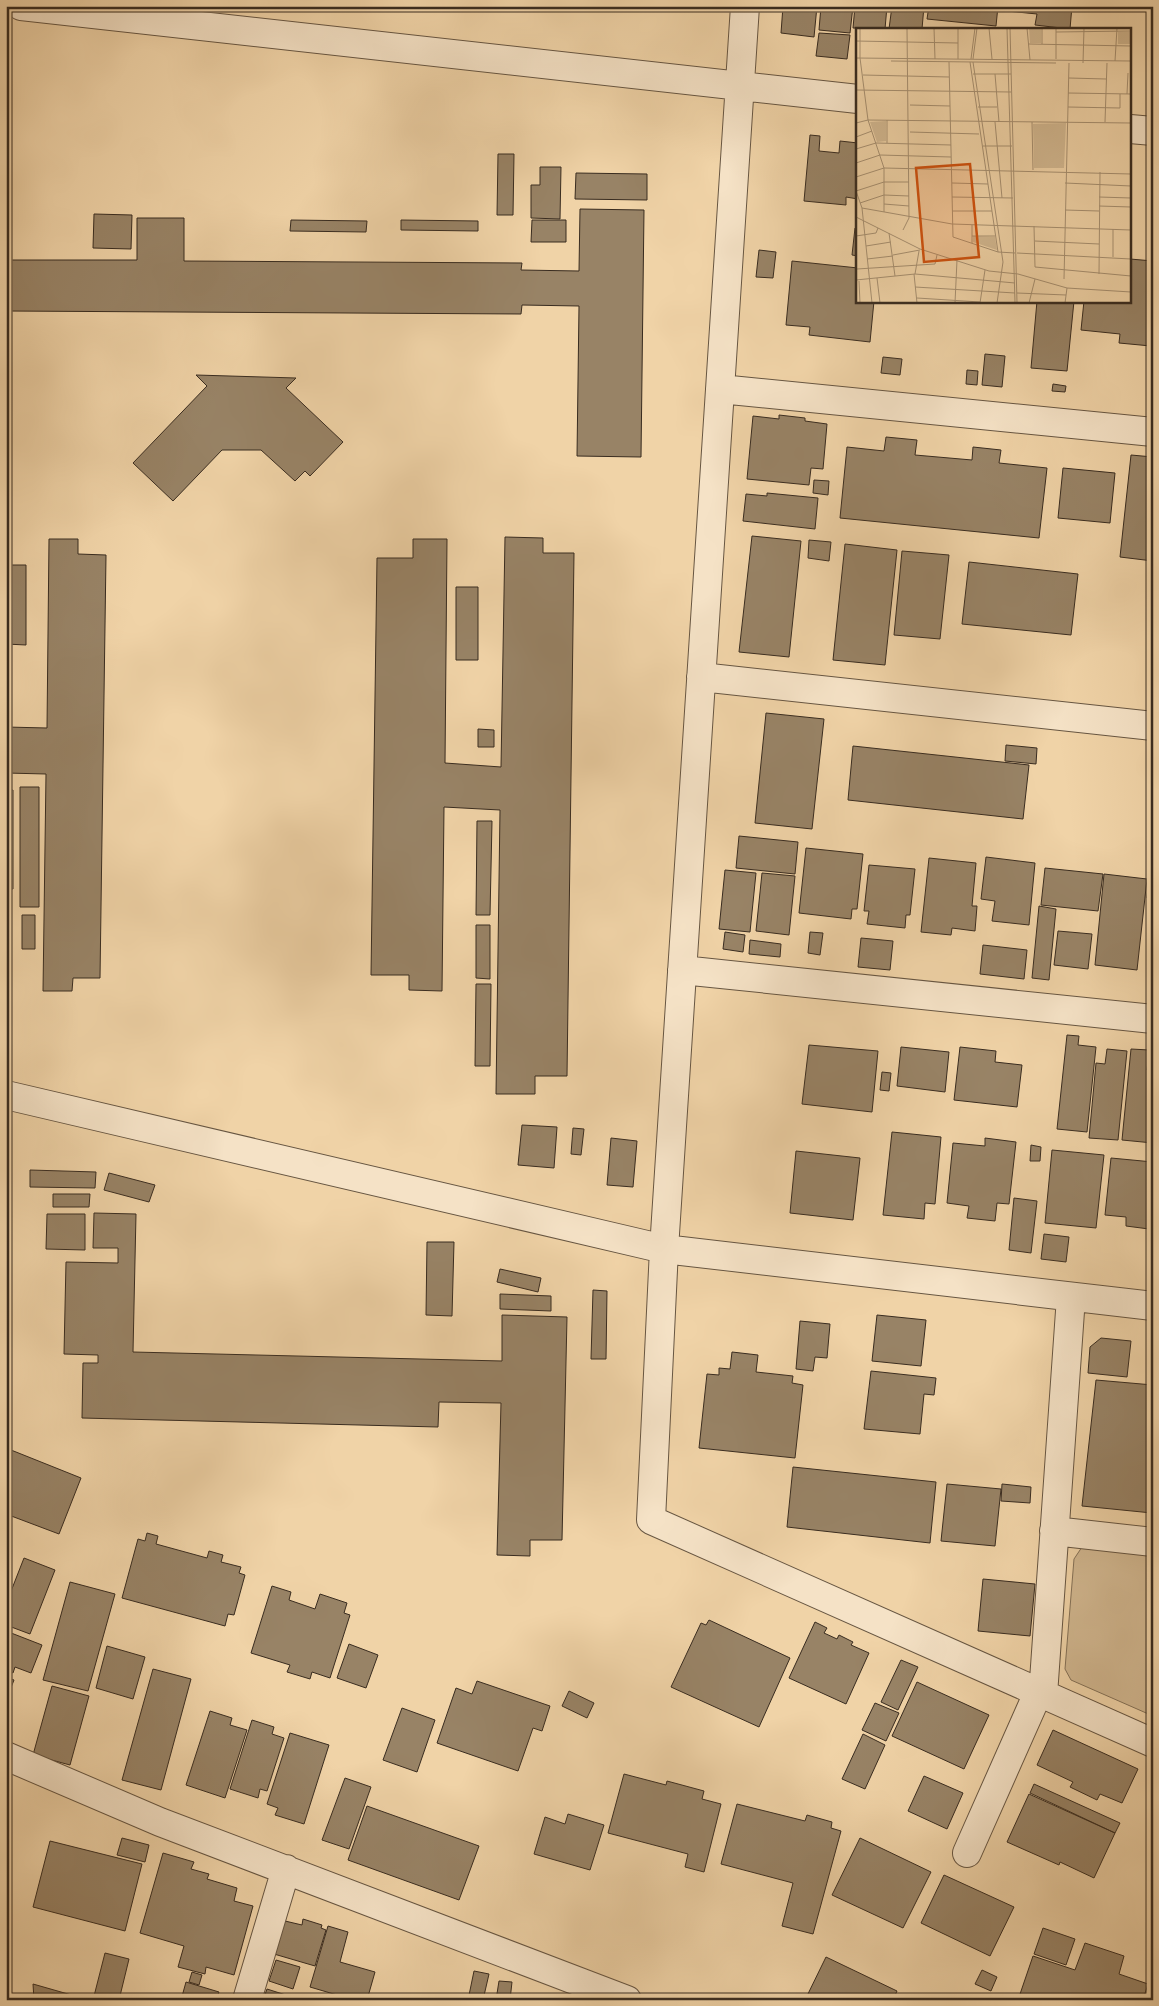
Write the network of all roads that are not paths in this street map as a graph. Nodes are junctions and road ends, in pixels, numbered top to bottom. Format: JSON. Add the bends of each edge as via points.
{"nodes":[{"id":1,"x":21,"y":6,"type":"edge"},
{"id":2,"x":745,"y":6,"type":"edge"},
{"id":3,"x":740,"y":86,"type":"junction"},
{"id":4,"x":856,"y":99,"type":"edge"},
{"id":5,"x":1132,"y":129,"type":"edge"},
{"id":6,"x":1153,"y":131,"type":"edge"},
{"id":7,"x":720,"y":389,"type":"junction"},
{"id":8,"x":1153,"y":432,"type":"edge"},
{"id":9,"x":701,"y":677,"type":"junction"},
{"id":10,"x":1153,"y":726,"type":"edge"},
{"id":11,"x":682,"y":970,"type":"junction"},
{"id":12,"x":1153,"y":1019,"type":"edge"},
{"id":13,"x":6,"y":1095,"type":"edge"},
{"id":14,"x":664,"y":1249,"type":"junction"},
{"id":15,"x":1071,"y":1297,"type":"junction"},
{"id":16,"x":1153,"y":1306,"type":"edge"},
{"id":17,"x":1054,"y":1531,"type":"junction"},
{"id":18,"x":1153,"y":1542,"type":"edge"},
{"id":19,"x":1040,"y":1694,"type":"junction"},
{"id":20,"x":1153,"y":1743,"type":"edge"},
{"id":21,"x":6,"y":1756,"type":"edge"},
{"id":22,"x":967,"y":1853,"type":"dead end"},
{"id":23,"x":286,"y":1869,"type":"junction"},
{"id":24,"x":247,"y":2000,"type":"edge"},
{"id":25,"x":627,"y":2000,"type":"edge"}],
"edges":[{"from":1,"to":3,"type":"street"},
{"from":2,"to":3,"type":"street"},
{"from":3,"to":4,"type":"street"},
{"from":3,"to":7,"type":"street"},
{"from":5,"to":6,"type":"street"},
{"from":7,"to":8,"type":"street"},
{"from":7,"to":9,"type":"street"},
{"from":9,"to":10,"type":"street"},
{"from":9,"to":11,"type":"street"},
{"from":11,"to":12,"type":"street"},
{"from":11,"to":14,"type":"street"},
{"from":13,"to":14,"type":"street"},
{"from":14,"to":15,"type":"street"},
{"from":14,"to":19,"type":"street","via":[[651,1520]]},
{"from":15,"to":16,"type":"street"},
{"from":15,"to":17,"type":"street"},
{"from":17,"to":18,"type":"street"},
{"from":17,"to":19,"type":"street"},
{"from":19,"to":20,"type":"street"},
{"from":19,"to":22,"type":"street"},
{"from":21,"to":23,"type":"street","via":[[160,1822]]},
{"from":23,"to":24,"type":"street"},
{"from":23,"to":25,"type":"street"}]}
